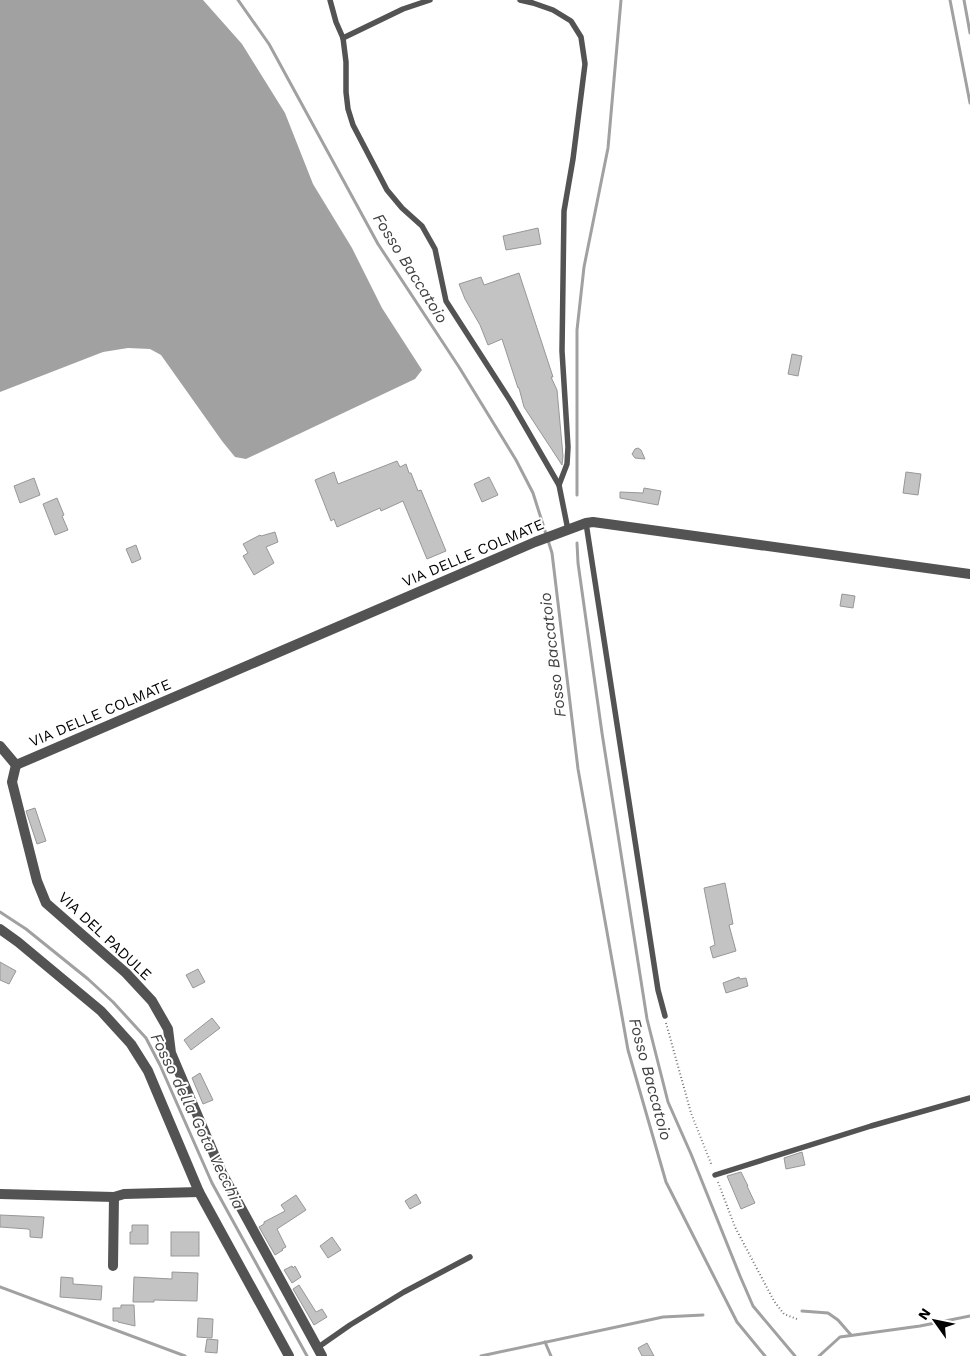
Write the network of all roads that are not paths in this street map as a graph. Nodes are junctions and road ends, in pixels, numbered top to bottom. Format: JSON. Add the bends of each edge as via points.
{"nodes":[{"id":1,"x":330,"y":0,"type":"edge"},
{"id":2,"x":430,"y":0,"type":"edge"},
{"id":3,"x":520,"y":0,"type":"edge"},
{"id":4,"x":342,"y":38,"type":"junction"},
{"id":5,"x":559,"y":485,"type":"junction"},
{"id":6,"x":586,"y":522,"type":"junction"},
{"id":7,"x":568,"y":530,"type":"junction"},
{"id":8,"x":970,"y":574,"type":"edge"},
{"id":9,"x":0,"y":746,"type":"edge"},
{"id":10,"x":16,"y":765,"type":"junction"},
{"id":11,"x":0,"y":929,"type":"edge"},
{"id":12,"x":665,"y":1016,"type":"dead end"},
{"id":13,"x":970,"y":1098,"type":"edge"},
{"id":14,"x":715,"y":1175,"type":"dead end"},
{"id":15,"x":200,"y":1192,"type":"junction"},
{"id":16,"x":0,"y":1194,"type":"edge"},
{"id":17,"x":114,"y":1196,"type":"junction"},
{"id":18,"x":470,"y":1257,"type":"dead end"},
{"id":19,"x":113,"y":1266,"type":"dead end"},
{"id":20,"x":320,"y":1352,"type":"edge"},
{"id":21,"x":289,"y":1356,"type":"edge"}],
"edges":[{"from":1,"to":4,"type":"lane"},
{"from":2,"to":4,"type":"lane"},
{"from":3,"to":5,"type":"lane","via":[[553,10],[571,21],[581,37],[585,64],[564,211],[562,351],[568,447]]},
{"from":4,"to":5,"type":"lane","via":[[348,109],[353,125],[387,190],[422,226],[435,249],[446,301],[511,402]]},
{"from":5,"to":7,"type":"lane"},
{"from":6,"to":7,"type":"street","name":"VIA DELLE COLMATE"},
{"from":6,"to":8,"type":"street","name":"VIA DELLE COLMATE"},
{"from":6,"to":12,"type":"lane","via":[[658,990]]},
{"from":7,"to":10,"type":"street","name":"VIA DELLE COLMATE"},
{"from":9,"to":10,"type":"street"},
{"from":10,"to":20,"type":"street","name":"VIA DEL PADULE","via":[[12,782],[36,881],[46,903],[126,973],[152,1001],[168,1029],[171,1054],[222,1173]]},
{"from":11,"to":15,"type":"street","via":[[101,1011],[130,1044],[148,1071]]},
{"from":13,"to":14,"type":"lane"},
{"from":15,"to":17,"type":"street"},
{"from":15,"to":21,"type":"street"},
{"from":16,"to":17,"type":"street"},
{"from":17,"to":19,"type":"street"},
{"from":18,"to":20,"type":"lane","via":[[350,1325]]}]}
